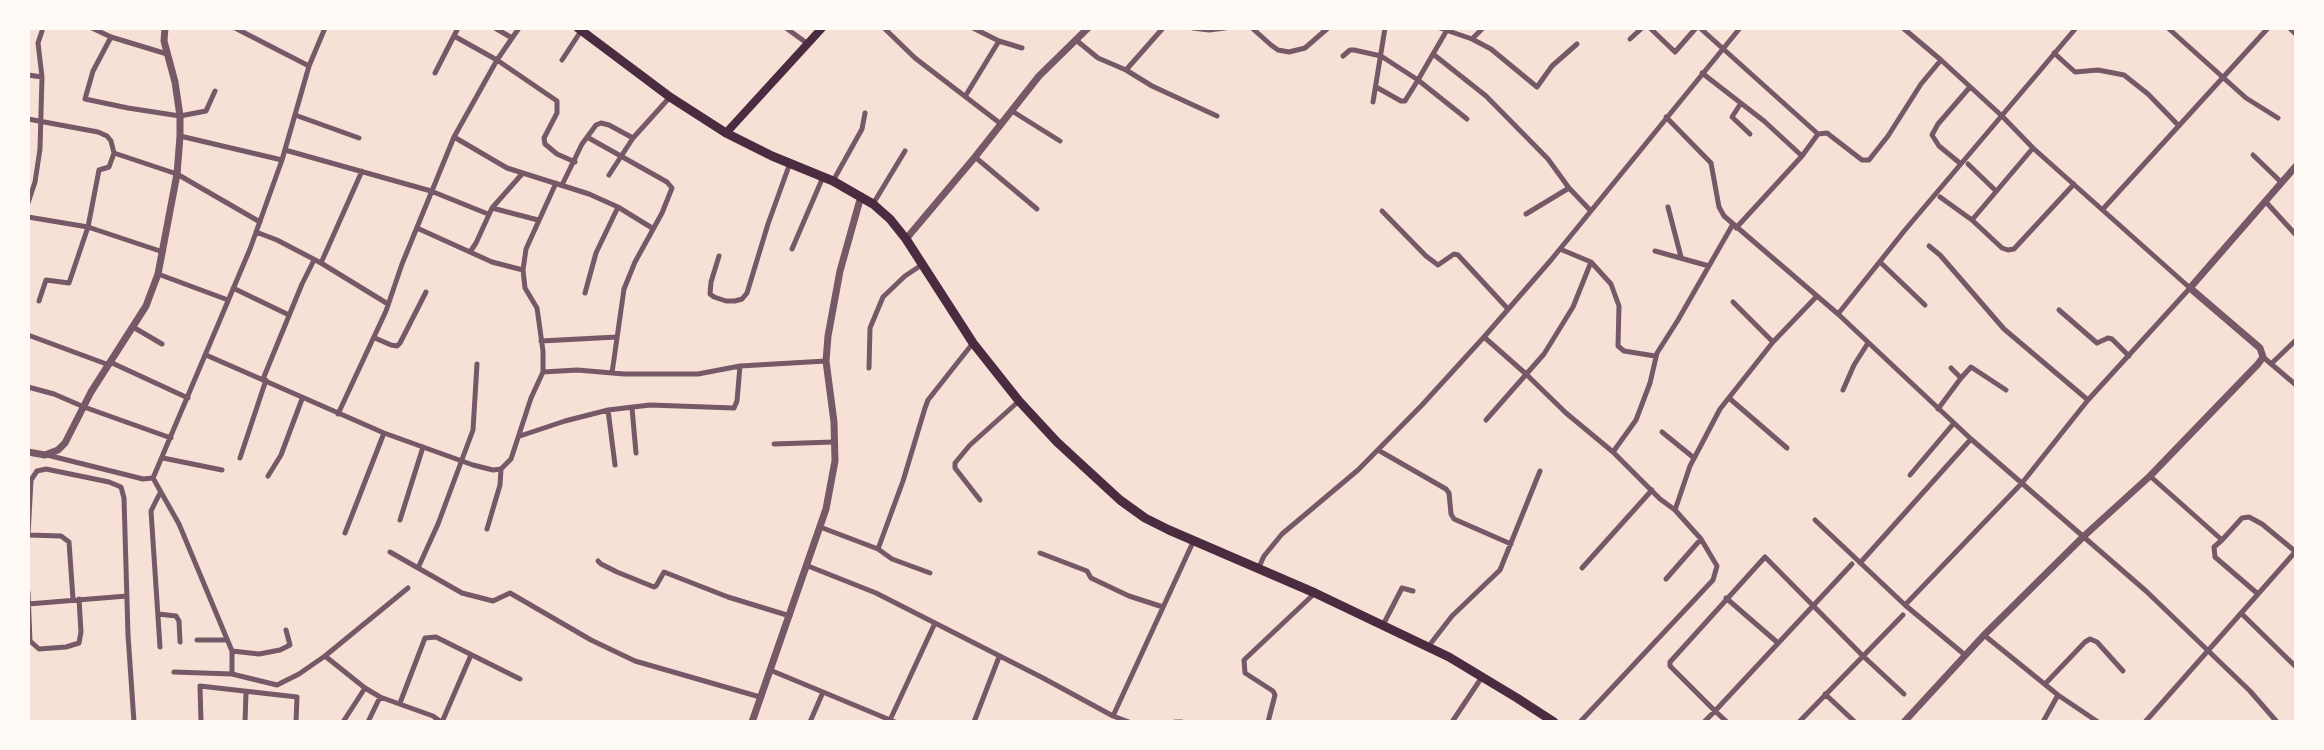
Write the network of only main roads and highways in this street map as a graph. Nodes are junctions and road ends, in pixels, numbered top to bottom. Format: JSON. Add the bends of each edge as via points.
{"nodes":[{"id":1,"x":822,"y":28,"type":"edge"},
{"id":2,"x":580,"y":30,"type":"edge"},
{"id":3,"x":726,"y":133,"type":"junction"},
{"id":4,"x":1554,"y":722,"type":"edge"}],
"edges":[{"from":1,"to":3,"type":"main road"},
{"from":2,"to":3,"type":"highway"},
{"from":3,"to":4,"type":"highway","via":[[833,181],[890,219],[973,343],[1019,401],[1057,442],[1145,518],[1428,647]]}]}
